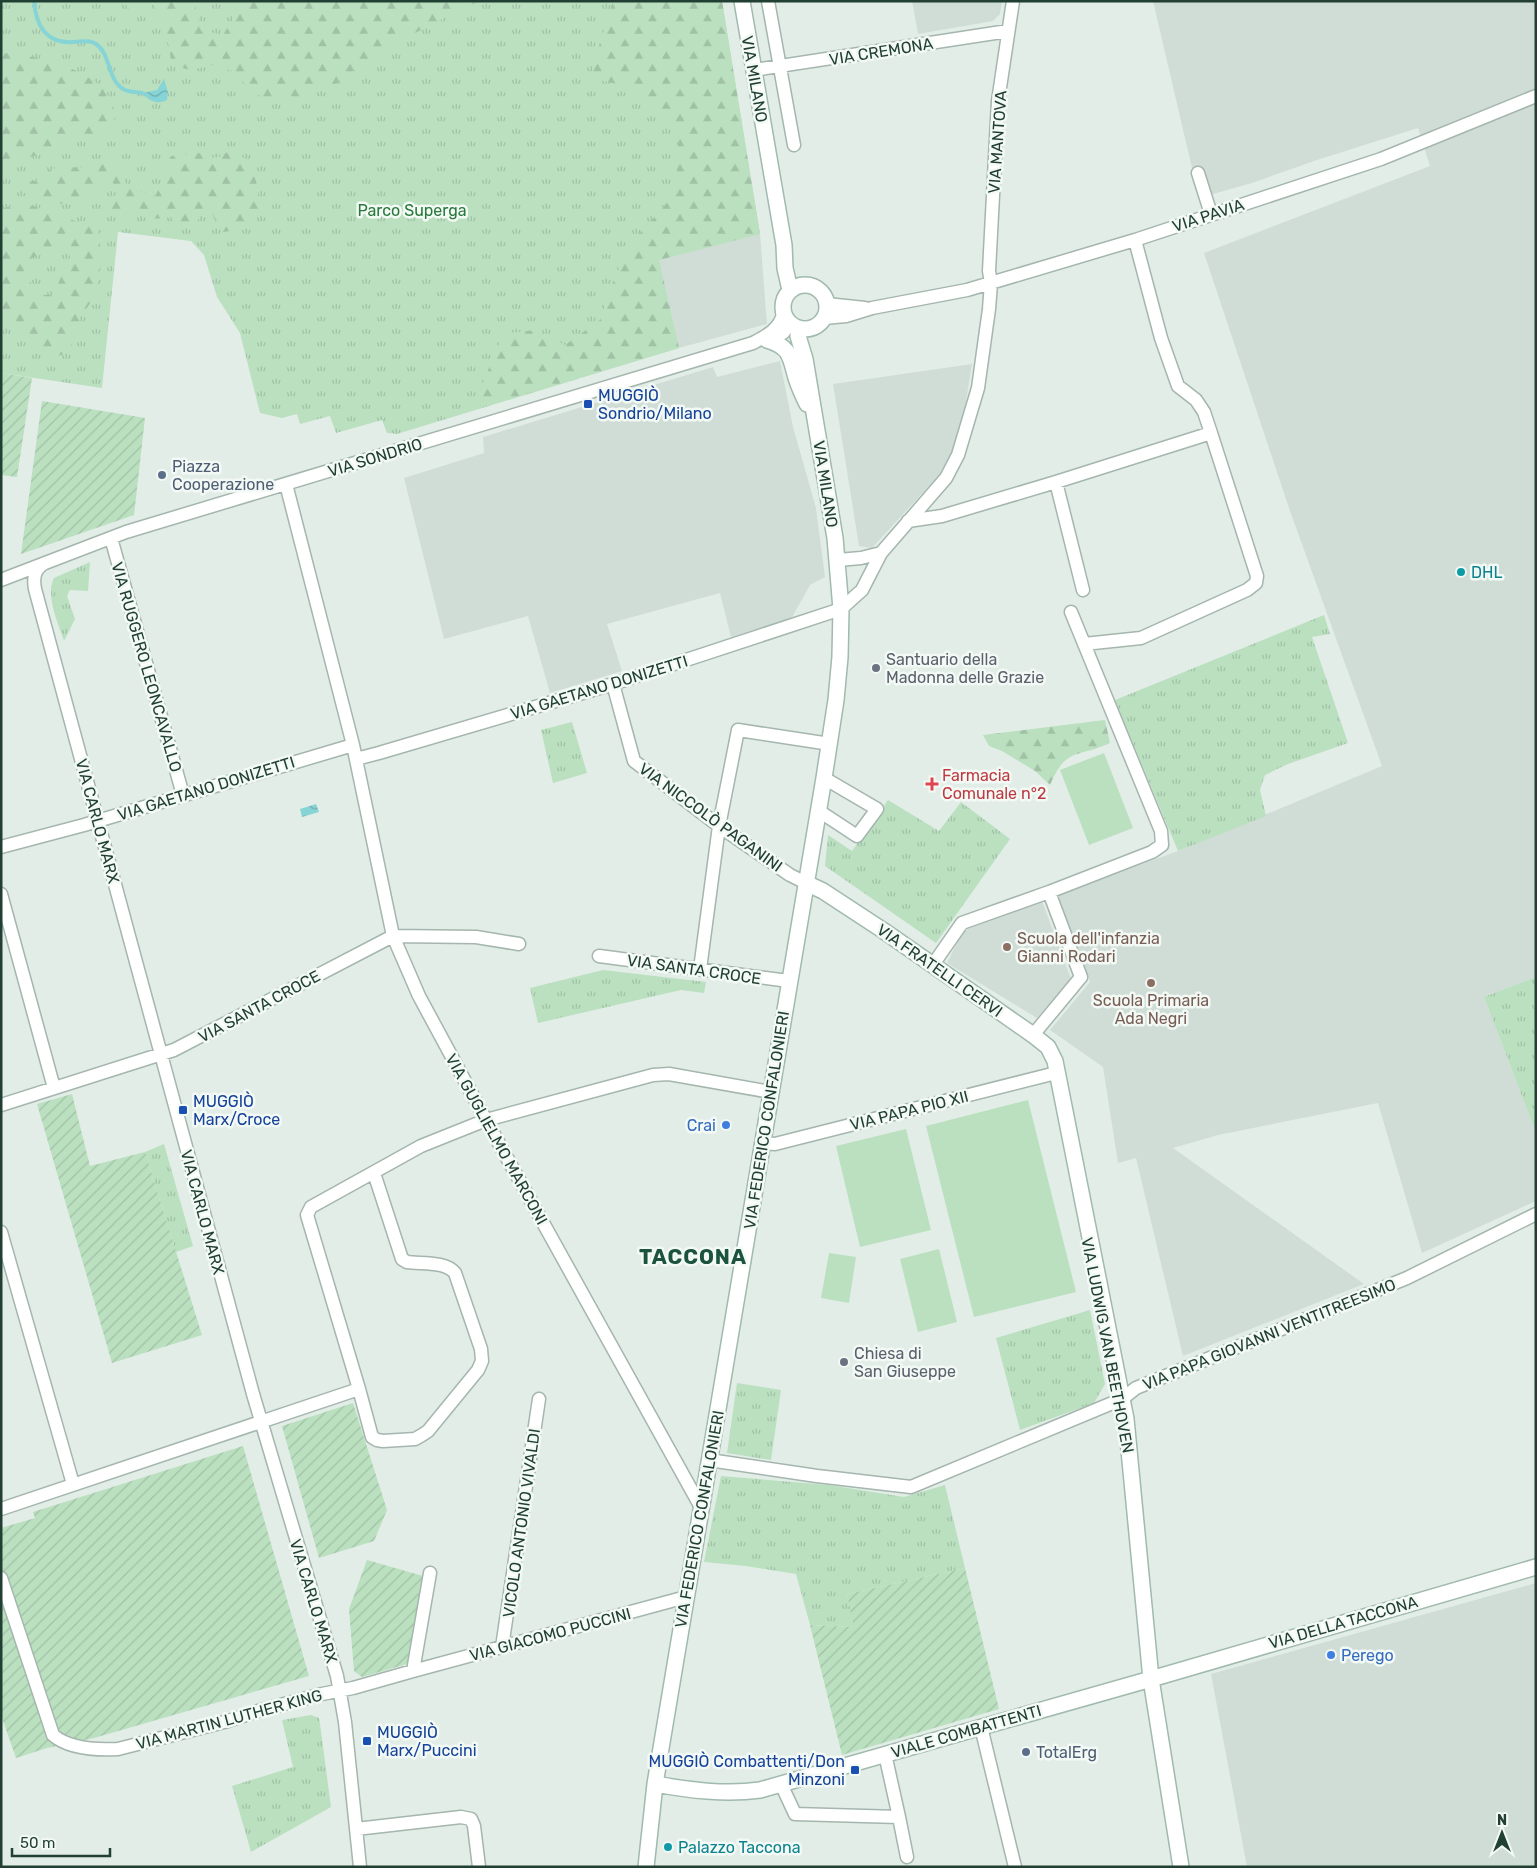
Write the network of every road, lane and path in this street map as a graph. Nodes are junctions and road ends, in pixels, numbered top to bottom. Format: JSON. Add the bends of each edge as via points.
{"nodes":[{"id":1,"x":742,"y":1,"type":"edge"},
{"id":2,"x":768,"y":1,"type":"edge"},
{"id":3,"x":1012,"y":1,"type":"edge"},
{"id":4,"x":1008,"y":31,"type":"junction"},
{"id":5,"x":779,"y":67,"type":"junction"},
{"id":6,"x":754,"y":70,"type":"junction"},
{"id":7,"x":1536,"y":96,"type":"edge"},
{"id":8,"x":794,"y":145,"type":"dead end"},
{"id":9,"x":1198,"y":172,"type":"dead end"},
{"id":10,"x":1211,"y":214,"type":"junction"},
{"id":11,"x":1134,"y":240,"type":"junction"},
{"id":12,"x":991,"y":283,"type":"junction"},
{"id":13,"x":797,"y":287,"type":"junction"},
{"id":14,"x":806,"y":319,"type":"junction"},
{"id":15,"x":760,"y":341,"type":"junction"},
{"id":16,"x":817,"y":428,"type":"junction"},
{"id":17,"x":1211,"y":433,"type":"junction"},
{"id":18,"x":1056,"y":482,"type":"junction"},
{"id":19,"x":286,"y":484,"type":"junction"},
{"id":20,"x":908,"y":521,"type":"junction"},
{"id":21,"x":111,"y":538,"type":"junction"},
{"id":22,"x":881,"y":553,"type":"junction"},
{"id":23,"x":838,"y":560,"type":"junction"},
{"id":24,"x":45,"y":563,"type":"junction"},
{"id":25,"x":1,"y":580,"type":"edge"},
{"id":26,"x":1083,"y":590,"type":"dead end"},
{"id":27,"x":841,"y":609,"type":"junction"},
{"id":28,"x":1071,"y":612,"type":"dead end"},
{"id":29,"x":1084,"y":644,"type":"junction"},
{"id":30,"x":613,"y":684,"type":"junction"},
{"id":31,"x":830,"y":744,"type":"junction"},
{"id":32,"x":353,"y":745,"type":"junction"},
{"id":33,"x":356,"y":759,"type":"junction"},
{"id":34,"x":824,"y":778,"type":"junction"},
{"id":35,"x":183,"y":795,"type":"junction"},
{"id":36,"x":819,"y":811,"type":"junction"},
{"id":37,"x":97,"y":820,"type":"junction"},
{"id":38,"x":720,"y":826,"type":"junction"},
{"id":39,"x":1,"y":847,"type":"edge"},
{"id":40,"x":806,"y":883,"type":"junction"},
{"id":41,"x":1049,"y":892,"type":"junction"},
{"id":42,"x":1,"y":894,"type":"edge"},
{"id":43,"x":392,"y":936,"type":"junction"},
{"id":44,"x":520,"y":944,"type":"dead end"},
{"id":45,"x":598,"y":956,"type":"dead end"},
{"id":46,"x":932,"y":966,"type":"junction"},
{"id":47,"x":700,"y":969,"type":"junction"},
{"id":48,"x":789,"y":981,"type":"junction"},
{"id":49,"x":1033,"y":1035,"type":"junction"},
{"id":50,"x":161,"y":1055,"type":"junction"},
{"id":51,"x":1056,"y":1073,"type":"junction"},
{"id":52,"x":54,"y":1088,"type":"junction"},
{"id":53,"x":771,"y":1092,"type":"junction"},
{"id":54,"x":1,"y":1105,"type":"edge"},
{"id":55,"x":486,"y":1120,"type":"junction"},
{"id":56,"x":762,"y":1143,"type":"junction"},
{"id":57,"x":374,"y":1173,"type":"junction"},
{"id":58,"x":1536,"y":1214,"type":"edge"},
{"id":59,"x":1,"y":1232,"type":"edge"},
{"id":60,"x":359,"y":1390,"type":"junction"},
{"id":61,"x":539,"y":1399,"type":"dead end"},
{"id":62,"x":1122,"y":1399,"type":"junction"},
{"id":63,"x":260,"y":1422,"type":"junction"},
{"id":64,"x":709,"y":1460,"type":"junction"},
{"id":65,"x":73,"y":1484,"type":"junction"},
{"id":66,"x":1,"y":1509,"type":"edge"},
{"id":67,"x":702,"y":1509,"type":"junction"},
{"id":68,"x":1536,"y":1567,"type":"edge"},
{"id":69,"x":430,"y":1573,"type":"dead end"},
{"id":70,"x":1,"y":1578,"type":"edge"},
{"id":71,"x":686,"y":1597,"type":"junction"},
{"id":72,"x":502,"y":1647,"type":"junction"},
{"id":73,"x":413,"y":1670,"type":"junction"},
{"id":74,"x":1151,"y":1679,"type":"junction"},
{"id":75,"x":340,"y":1691,"type":"junction"},
{"id":76,"x":981,"y":1727,"type":"junction"},
{"id":77,"x":885,"y":1754,"type":"junction"},
{"id":78,"x":655,"y":1784,"type":"junction"},
{"id":79,"x":781,"y":1784,"type":"junction"},
{"id":80,"x":899,"y":1817,"type":"junction"},
{"id":81,"x":356,"y":1829,"type":"junction"},
{"id":82,"x":907,"y":1858,"type":"dead end"},
{"id":83,"x":360,"y":1867,"type":"edge"},
{"id":84,"x":479,"y":1867,"type":"edge"},
{"id":85,"x":646,"y":1867,"type":"edge"},
{"id":86,"x":1015,"y":1867,"type":"edge"},
{"id":87,"x":1181,"y":1867,"type":"edge"}],
"edges":[{"from":1,"to":6,"type":"street","name":"VIA MILANO"},
{"from":2,"to":5,"type":"street","name":"VIA MILANO"},
{"from":3,"to":4,"type":"street","name":"VIA MANTOVA"},
{"from":4,"to":5,"type":"street","name":"VIA CREMONA"},
{"from":4,"to":12,"type":"street","name":"VIA MANTOVA","via":[[998,101]]},
{"from":5,"to":6,"type":"street","name":"VIA CREMONA"},
{"from":5,"to":8,"type":"street","name":"VIA MILANO"},
{"from":6,"to":13,"type":"street","name":"VIA MILANO","via":[[784,245],[785,268]]},
{"from":7,"to":10,"type":"street","name":"VIA PAVIA","via":[[1381,158]]},
{"from":9,"to":10,"type":"street"},
{"from":10,"to":11,"type":"street","name":"VIA PAVIA"},
{"from":11,"to":12,"type":"street","name":"VIA PAVIA"},
{"from":11,"to":17,"type":"street","via":[[1178,386],[1196,400]]},
{"from":12,"to":14,"type":"street","name":"VIA PAVIA","via":[[846,316]]},
{"from":12,"to":20,"type":"street","name":"VIA MANTOVA","via":[[978,388],[958,454],[946,478]]},
{"from":13,"to":14,"type":"street","via":[[782,303]]},
{"from":13,"to":14,"type":"street","via":[[818,288],[823,294]]},
{"from":14,"to":15,"type":"street","name":"VIA SONDRIO","via":[[783,334]]},
{"from":14,"to":16,"type":"street","name":"VIA MILANO","via":[[800,344]]},
{"from":15,"to":16,"type":"street","via":[[784,348],[791,358],[796,380]]},
{"from":15,"to":19,"type":"street","name":"VIA SONDRIO"},
{"from":16,"to":23,"type":"street","name":"VIA MILANO"},
{"from":17,"to":18,"type":"street"},
{"from":17,"to":29,"type":"street","via":[[1258,576],[1256,583],[1141,638]]},
{"from":18,"to":20,"type":"street","via":[[942,516]]},
{"from":18,"to":26,"type":"street"},
{"from":19,"to":21,"type":"street","name":"VIA SONDRIO"},
{"from":19,"to":32,"type":"street","name":"VIA GUGLIELMO MARCONI"},
{"from":20,"to":22,"type":"street","name":"VIA MANTOVA"},
{"from":21,"to":24,"type":"street","name":"VIA SONDRIO"},
{"from":21,"to":35,"type":"street","name":"VIA RUGGERO LEONCAVALLO"},
{"from":22,"to":23,"type":"street"},
{"from":22,"to":27,"type":"street","name":"VIA MANTOVA","via":[[862,590]]},
{"from":23,"to":27,"type":"street","name":"VIA MILANO"},
{"from":24,"to":25,"type":"street","name":"VIA SONDRIO"},
{"from":24,"to":37,"type":"street","name":"VIA CARLO MARX","via":[[35,572],[35,589]]},
{"from":27,"to":30,"type":"street","name":"VIA GAETANO DONIZETTI"},
{"from":27,"to":31,"type":"street","name":"VIA FEDERICO CONFALONIERI","via":[[840,657]]},
{"from":28,"to":29,"type":"street"},
{"from":29,"to":41,"type":"street","via":[[1162,831],[1162,845],[1152,852]]},
{"from":30,"to":33,"type":"street","name":"VIA GAETANO DONIZETTI"},
{"from":30,"to":38,"type":"street","name":"VIA NICCOLÒ PAGANINI","via":[[634,761]]},
{"from":31,"to":34,"type":"street","name":"VIA FEDERICO CONFALONIERI"},
{"from":31,"to":38,"type":"street","via":[[738,730]]},
{"from":32,"to":33,"type":"street","name":"VIA GUGLIELMO MARCONI"},
{"from":32,"to":35,"type":"street","name":"VIA GAETANO DONIZETTI"},
{"from":33,"to":43,"type":"street","name":"VIA GUGLIELMO MARCONI"},
{"from":34,"to":36,"type":"street","name":"VIA FEDERICO CONFALONIERI"},
{"from":34,"to":36,"type":"street","via":[[877,809],[857,836]]},
{"from":35,"to":37,"type":"street","name":"VIA GAETANO DONIZETTI"},
{"from":36,"to":40,"type":"street","name":"VIA FEDERICO CONFALONIERI"},
{"from":37,"to":39,"type":"street","name":"VIA GAETANO DONIZETTI"},
{"from":37,"to":50,"type":"street","name":"VIA CARLO MARX"},
{"from":38,"to":40,"type":"street","name":"VIA NICCOLÒ PAGANINI"},
{"from":38,"to":47,"type":"street"},
{"from":40,"to":46,"type":"street","name":"VIA FRATELLI CERVI","via":[[884,931]]},
{"from":40,"to":48,"type":"street","name":"VIA FEDERICO CONFALONIERI"},
{"from":41,"to":46,"type":"street","via":[[962,923]]},
{"from":41,"to":49,"type":"street","via":[[1081,978]]},
{"from":42,"to":52,"type":"street"},
{"from":43,"to":44,"type":"street","name":"VIA SANTA CROCE","via":[[476,937]]},
{"from":43,"to":50,"type":"street","name":"VIA SANTA CROCE"},
{"from":43,"to":55,"type":"street","name":"VIA GUGLIELMO MARCONI","via":[[418,996]]},
{"from":45,"to":47,"type":"street","name":"VIA SANTA CROCE"},
{"from":46,"to":49,"type":"street","name":"VIA FRATELLI CERVI"},
{"from":47,"to":48,"type":"street","name":"VIA SANTA CROCE"},
{"from":48,"to":53,"type":"street","name":"VIA FEDERICO CONFALONIERI"},
{"from":49,"to":51,"type":"street","name":"VIA FRATELLI CERVI","via":[[1048,1047],[1055,1061]]},
{"from":50,"to":52,"type":"street","name":"VIA SANTA CROCE"},
{"from":50,"to":63,"type":"street","name":"VIA CARLO MARX"},
{"from":51,"to":56,"type":"street","name":"VIA PAPA PIO XII","via":[[775,1144]]},
{"from":51,"to":62,"type":"street","name":"VIA LUDWIG VAN BEETHOVEN"},
{"from":52,"to":54,"type":"street","name":"VIA SANTA CROCE"},
{"from":53,"to":55,"type":"street","via":[[669,1074],[653,1075]]},
{"from":53,"to":56,"type":"street","name":"VIA FEDERICO CONFALONIERI"},
{"from":55,"to":57,"type":"street","via":[[421,1146]]},
{"from":55,"to":67,"type":"street","name":"VIA GUGLIELMO MARCONI"},
{"from":56,"to":64,"type":"street","name":"VIA FEDERICO CONFALONIERI"},
{"from":57,"to":60,"type":"street","via":[[311,1207],[307,1214]]},
{"from":57,"to":60,"type":"street","via":[[402,1260],[445,1266],[456,1273],[482,1349],[482,1361],[428,1431],[415,1438],[383,1441],[372,1436]]},
{"from":58,"to":62,"type":"street","name":"VIA PAPA GIOVANNI VENTITREESIMO","via":[[1407,1278],[1136,1388]]},
{"from":59,"to":65,"type":"street"},
{"from":60,"to":63,"type":"street"},
{"from":61,"to":72,"type":"street","name":"VICOLO ANTONIO VIVALDI"},
{"from":62,"to":64,"type":"street","name":"VIA PAPA GIOVANNI VENTITREESIMO","via":[[911,1487]]},
{"from":62,"to":74,"type":"street","name":"VIA LUDWIG VAN BEETHOVEN"},
{"from":63,"to":65,"type":"street"},
{"from":63,"to":75,"type":"street","name":"VIA CARLO MARX"},
{"from":64,"to":67,"type":"street","name":"VIA FEDERICO CONFALONIERI"},
{"from":65,"to":66,"type":"street"},
{"from":67,"to":71,"type":"street","name":"VIA FEDERICO CONFALONIERI"},
{"from":68,"to":74,"type":"street","name":"VIA DELLA TACCONA"},
{"from":69,"to":73,"type":"street"},
{"from":70,"to":75,"type":"street","name":"VIA MARTIN LUTHER KING","via":[[53,1735],[61,1742],[104,1750],[118,1749]]},
{"from":71,"to":72,"type":"street","name":"VIA GIACOMO PUCCINI"},
{"from":71,"to":78,"type":"street","name":"VIA FEDERICO CONFALONIERI"},
{"from":72,"to":73,"type":"street","name":"VIA GIACOMO PUCCINI"},
{"from":73,"to":75,"type":"street","name":"VIA GIACOMO PUCCINI"},
{"from":74,"to":76,"type":"street","name":"VIALE COMBATTENTI"},
{"from":74,"to":87,"type":"street","name":"VIA LUDWIG VAN BEETHOVEN"},
{"from":75,"to":81,"type":"street","name":"VIA CARLO MARX"},
{"from":76,"to":77,"type":"street","name":"VIALE COMBATTENTI"},
{"from":76,"to":86,"type":"street"},
{"from":77,"to":79,"type":"street","name":"VIALE COMBATTENTI"},
{"from":77,"to":80,"type":"street"},
{"from":78,"to":79,"type":"street","name":"VIALE COMBATTENTI","via":[[746,1792]]},
{"from":78,"to":85,"type":"street","name":"VIA FEDERICO CONFALONIERI"},
{"from":79,"to":80,"type":"street","via":[[795,1814]]},
{"from":80,"to":82,"type":"street"},
{"from":81,"to":83,"type":"street","name":"VIA CARLO MARX"},
{"from":81,"to":84,"type":"street","via":[[462,1817],[471,1819]]}]}
